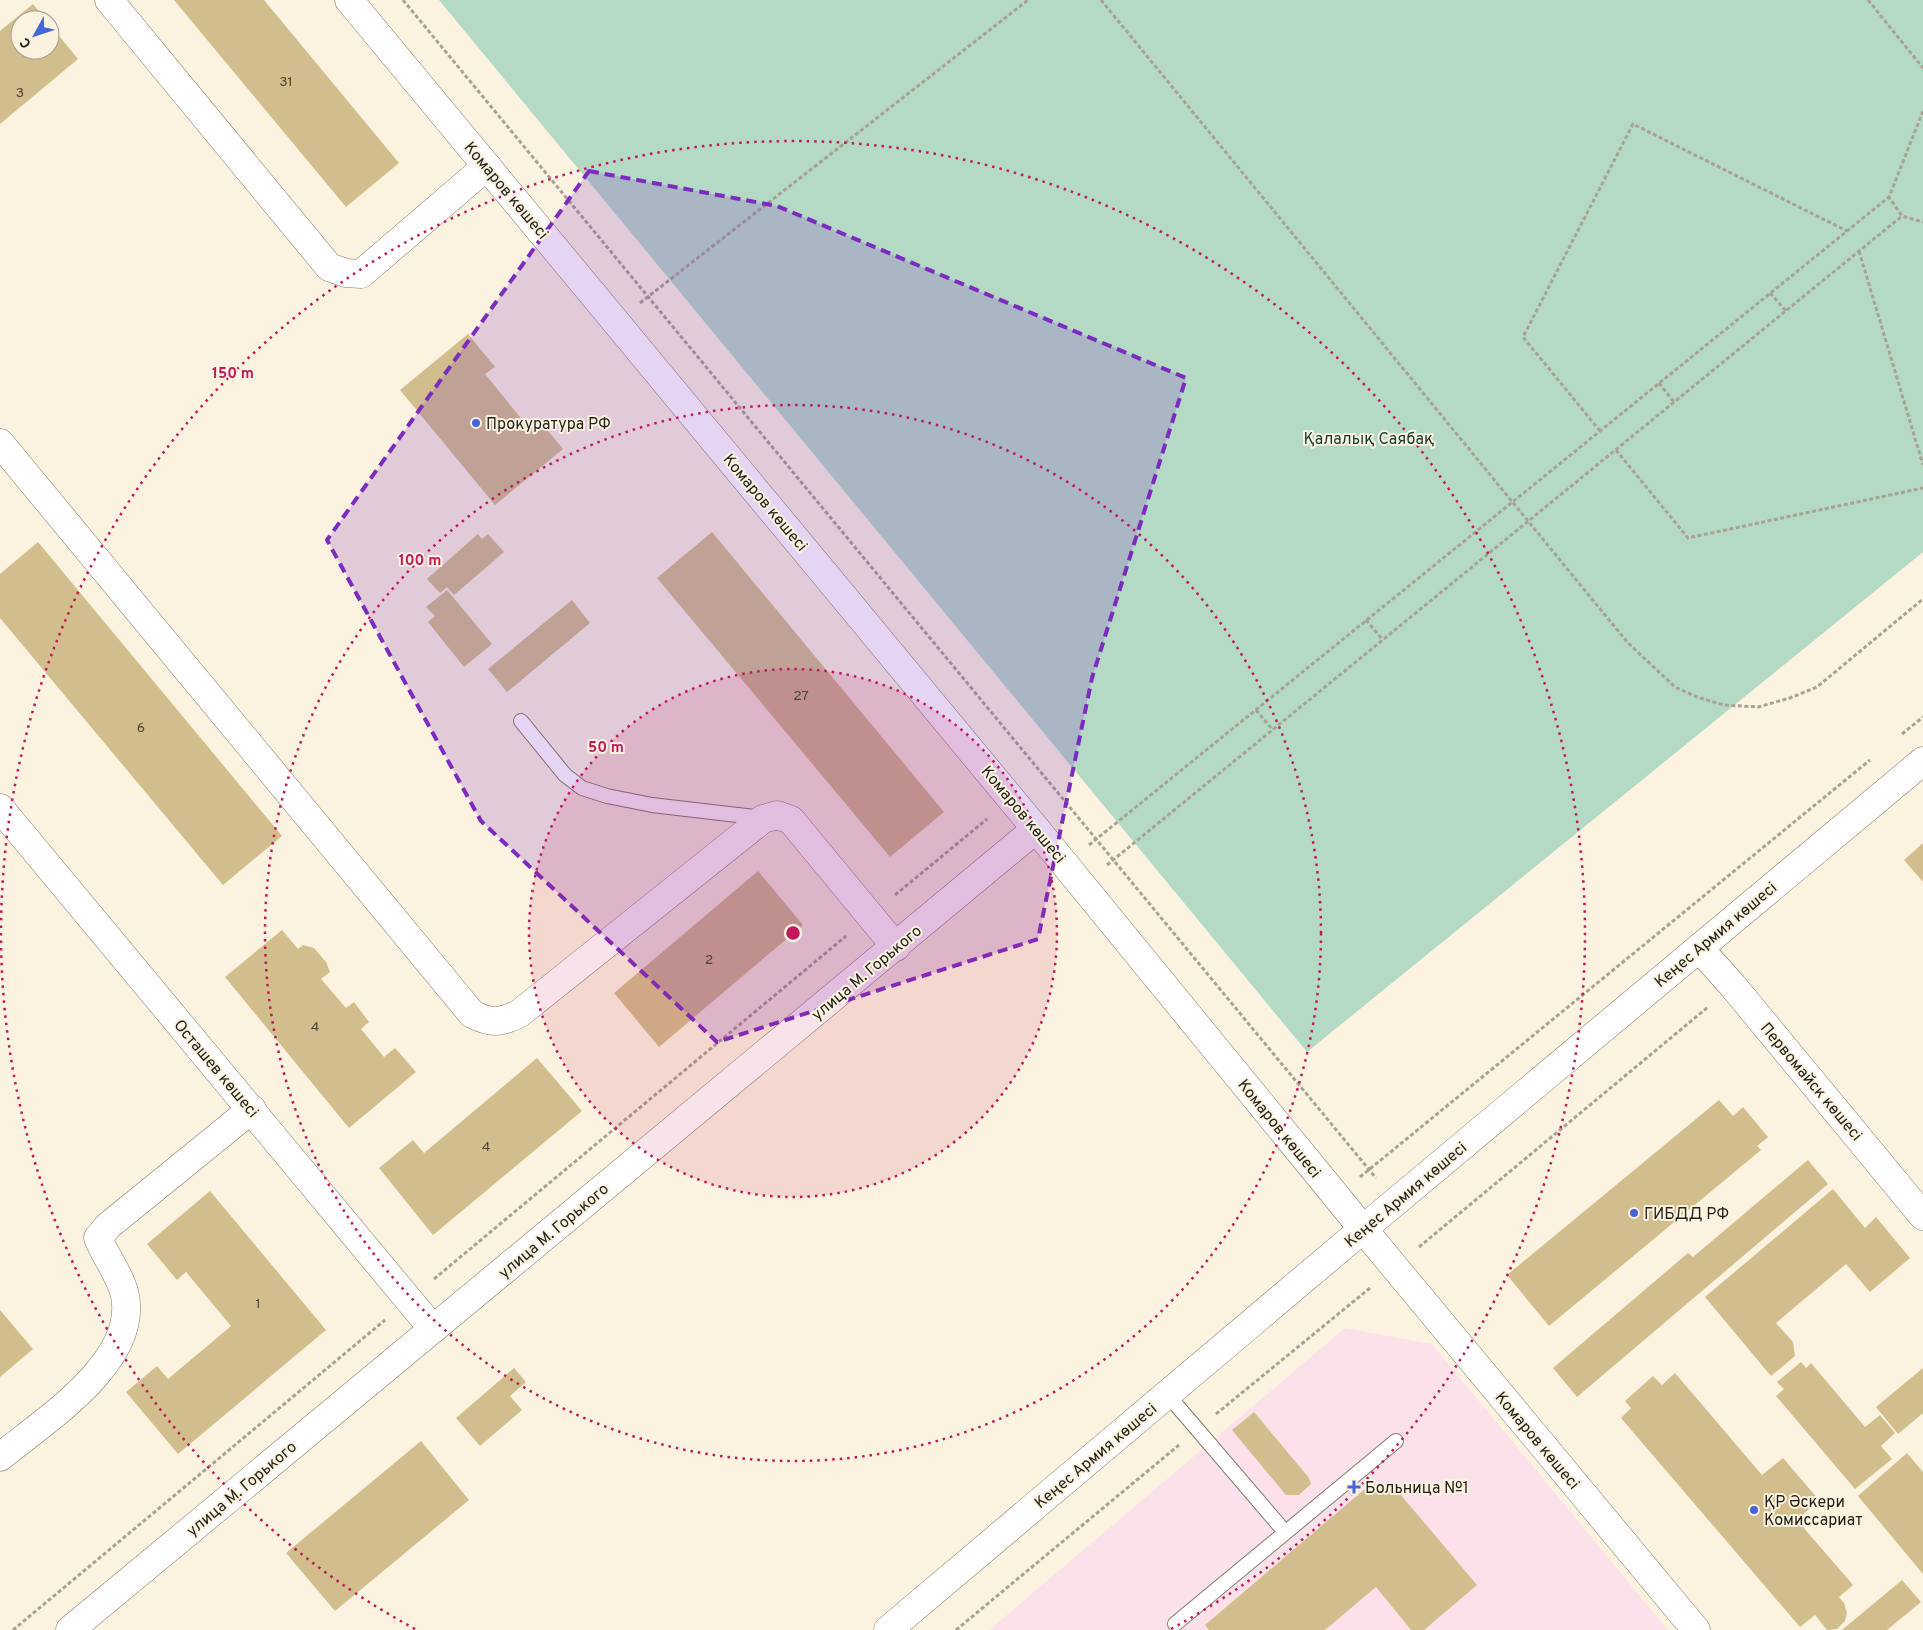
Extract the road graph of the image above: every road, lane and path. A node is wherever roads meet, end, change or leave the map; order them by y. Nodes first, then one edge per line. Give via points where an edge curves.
1 (109, 0) edge
2 (349, 0) edge
3 (403, 0) edge
4 (1028, 0) edge
5 (1101, 0) edge
6 (1868, 0) edge
7 (1923, 68) edge
8 (1923, 111) edge
9 (487, 166) junction
10 (1889, 197) junction
11 (1902, 216) junction
12 (1923, 222) edge
13 (1847, 230) junction
14 (1859, 251) junction
15 (1770, 293) junction
16 (648, 297) junction
17 (1786, 311) junction
18 (616, 322) junction
19 (1659, 383) junction
20 (1674, 402) junction
21 (1600, 431) junction
22 (0, 443) edge
23 (1616, 450) junction
24 (1923, 465) edge
25 (1923, 488) edge
26 (1513, 502) junction
27 (1528, 521) junction
28 (1923, 599) edge
29 (1366, 620) junction
30 (1383, 640) junction
31 (1256, 710) junction
32 (1923, 716) edge
33 (521, 721) dead end
34 (1272, 730) junction
35 (1900, 735) dead end
36 (1877, 754) dead end
37 (1923, 761) edge
38 (1011, 799) junction
39 (2, 816) edge
40 (764, 818) junction
41 (1036, 829) junction
42 (1096, 839) junction
43 (1114, 860) junction
44 (1065, 864) junction
45 (1082, 886) junction
46 (870, 916) junction
47 (896, 947) junction
48 (1698, 948) junction
49 (1733, 986) junction
50 (252, 1109) junction
51 (1370, 1170) junction
52 (1337, 1197) junction
53 (1396, 1202) junction
54 (1923, 1216) edge
55 (1363, 1229) junction
56 (1394, 1267) junction
57 (409, 1300) junction
58 (433, 1329) junction
59 (1167, 1394) junction
60 (1198, 1430) junction
61 (1396, 1440) dead end
62 (0, 1457) edge
63 (1285, 1532) junction
64 (1175, 1624) dead end
65 (13, 1630) edge
66 (70, 1630) edge
67 (888, 1630) edge
68 (956, 1630) edge
69 (1696, 1630) edge

1 - 9 street via 329,267 361,274
2 - 9 street, Комаров көшесі
3 - 16 path
4 - 16 path
5 - 26 path
6 - 7 path
8 - 10 path
9 - 18 street, Комаров көшесі
10 - 11 path
10 - 13 path
11 - 12 path
11 - 14 path
13 - 15 path
13 - 21 path via 1632,124 1523,337
14 - 17 path
14 - 24 path
15 - 17 path
15 - 19 path
16 - 18 path
16 - 42 path
17 - 20 path
18 - 38 street, Комаров көшесі
19 - 20 path
19 - 21 path
20 - 23 path
21 - 26 path
22 - 40 street via 472,1014 486,1021 505,1021 520,1013
23 - 25 path via 1688,538
23 - 27 path
26 - 27 path
26 - 29 path
27 - 28 path via 1648,664 1675,687 1724,705 1758,707 1816,687
27 - 30 path
29 - 30 path
29 - 31 path
30 - 34 path
31 - 34 path
31 - 42 path
32 - 35 path
33 - 40 lane via 565,775 582,788 652,805
34 - 43 path
36 - 51 path
37 - 48 street, Кеңес Армия көшесі
38 - 41 street, Комаров көшесі
38 - 46 path
39 - 50 street, Осташев көшесі
40 - 46 street via 777,815 791,820
41 - 44 street, Комаров көшесі
41 - 47 street, улица М. Горького
42 - 43 path
42 - 44 path
43 - 45 path
43 - 51 path
44 - 45 street, Комаров көшесі
45 - 52 street, Комаров көшесі
46 - 47 street
46 - 57 path
47 - 58 street, улица М. Горького
48 - 49 street, Первомайск көшесі
48 - 53 street, Кеңес Армия көшесі
49 - 54 street, Первомайск көшесі
49 - 56 path
50 - 57 street, Осташев көшесі
50 - 62 street via 108,1226 98,1238 126,1296 125,1329 113,1353 92,1381
51 - 52 path
51 - 53 path
52 - 55 street, Комаров көшесі
53 - 55 street, Кеңес Армия көшесі
55 - 56 street, Комаров көшесі
55 - 59 street, Кеңес Армия көшесі
56 - 60 path
56 - 69 street, Комаров көшесі
57 - 58 street, Осташев көшесі
57 - 65 path
58 - 66 street, улица М. Горького
59 - 60 lane
59 - 67 street, Кеңес Армия көшесі
60 - 63 lane
60 - 68 path
61 - 63 lane
63 - 64 lane

